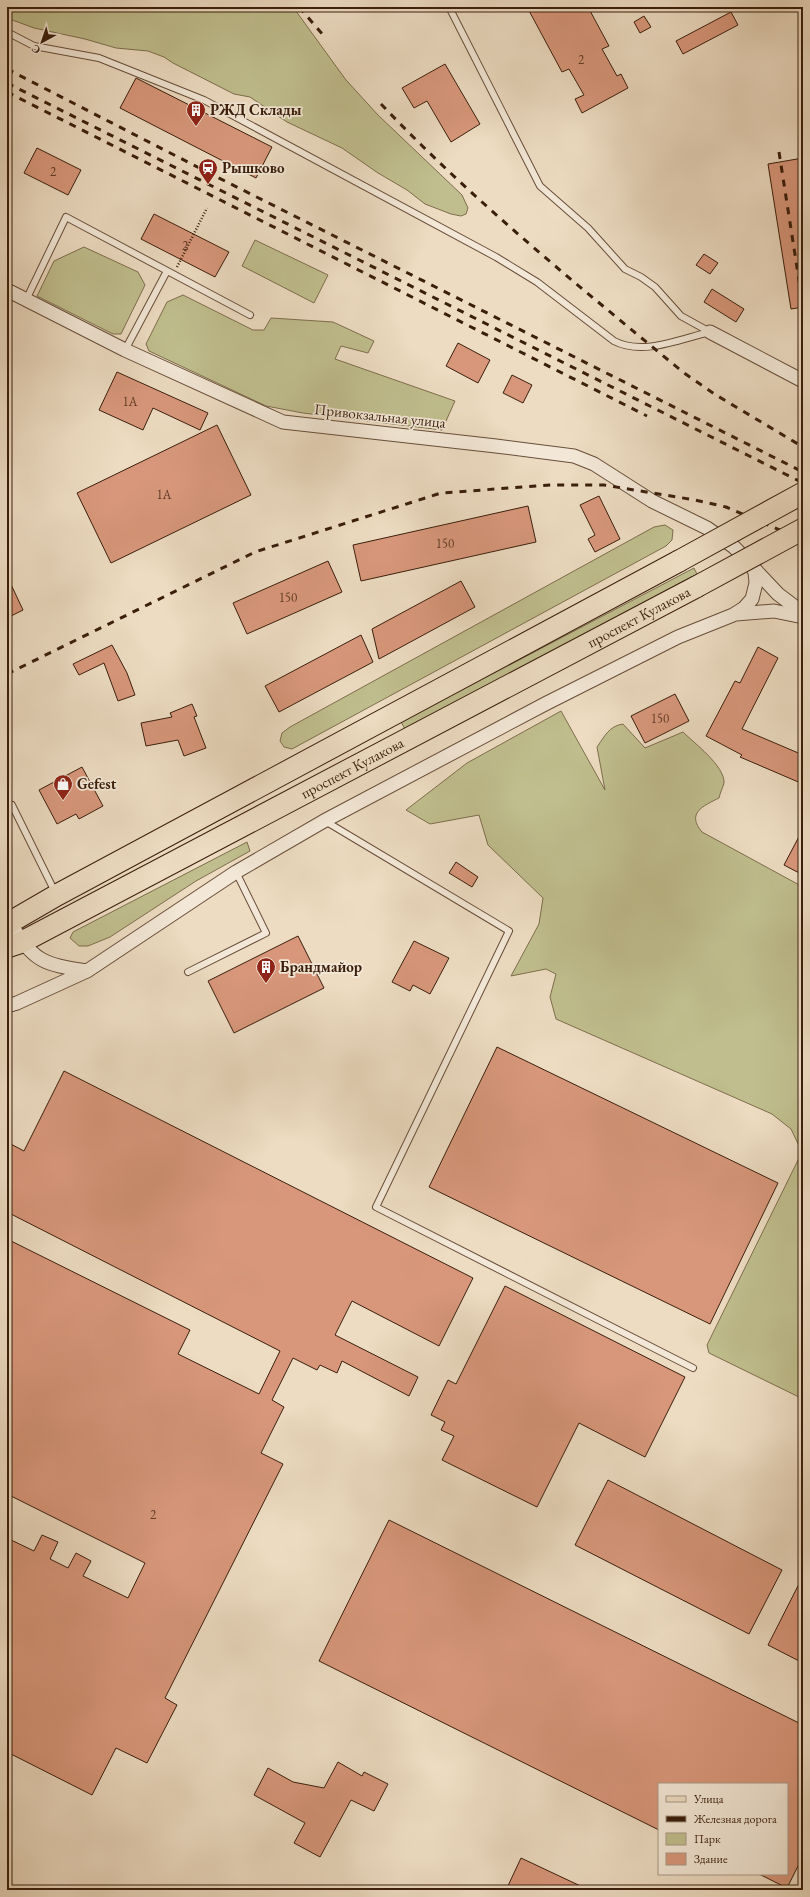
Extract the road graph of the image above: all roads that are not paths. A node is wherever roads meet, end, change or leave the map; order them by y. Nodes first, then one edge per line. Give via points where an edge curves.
1 (450, 7) edge
2 (7, 32) edge
3 (167, 271) junction
4 (7, 290) edge
5 (26, 300) junction
6 (250, 315) dead end
7 (710, 332) junction
8 (125, 350) junction
9 (803, 381) edge
10 (803, 493) edge
11 (803, 529) edge
12 (748, 560) junction
13 (803, 613) edge
14 (733, 614) junction
15 (803, 617) edge
16 (12, 805) dead end
17 (324, 820) junction
18 (236, 872) junction
19 (57, 895) junction
20 (8, 923) edge
21 (14, 944) edge
22 (87, 971) junction
23 (188, 972) dead end
24 (7, 1006) edge
25 (693, 1368) dead end

1 - 7 lane via 540,186 588,228 625,269 655,287 681,316
2 - 7 lane via 34,46 99,58 204,100 496,257 537,282 614,342 636,348
3 - 5 lane via 66,217
3 - 6 lane
3 - 8 lane
4 - 5 street, Привокзальная улица
5 - 8 street, Привокзальная улица
7 - 9 street
8 - 12 street, Привокзальная улица via 283,422 574,456 612,474 668,511 706,528
10 - 19 main road, проспект Кулакова, bridge
11 - 21 main road, проспект Кулакова, bridge
12 - 13 street via 778,594
12 - 14 street via 755,572 755,591 744,608
14 - 15 street via 774,611
14 - 17 street via 678,637
16 - 19 lane
17 - 18 street
17 - 25 lane via 509,932 376,1207
18 - 22 street
18 - 23 lane via 266,933
19 - 20 main road, проспект Кулакова
20 - 21 street
21 - 22 street via 44,961
22 - 24 street

